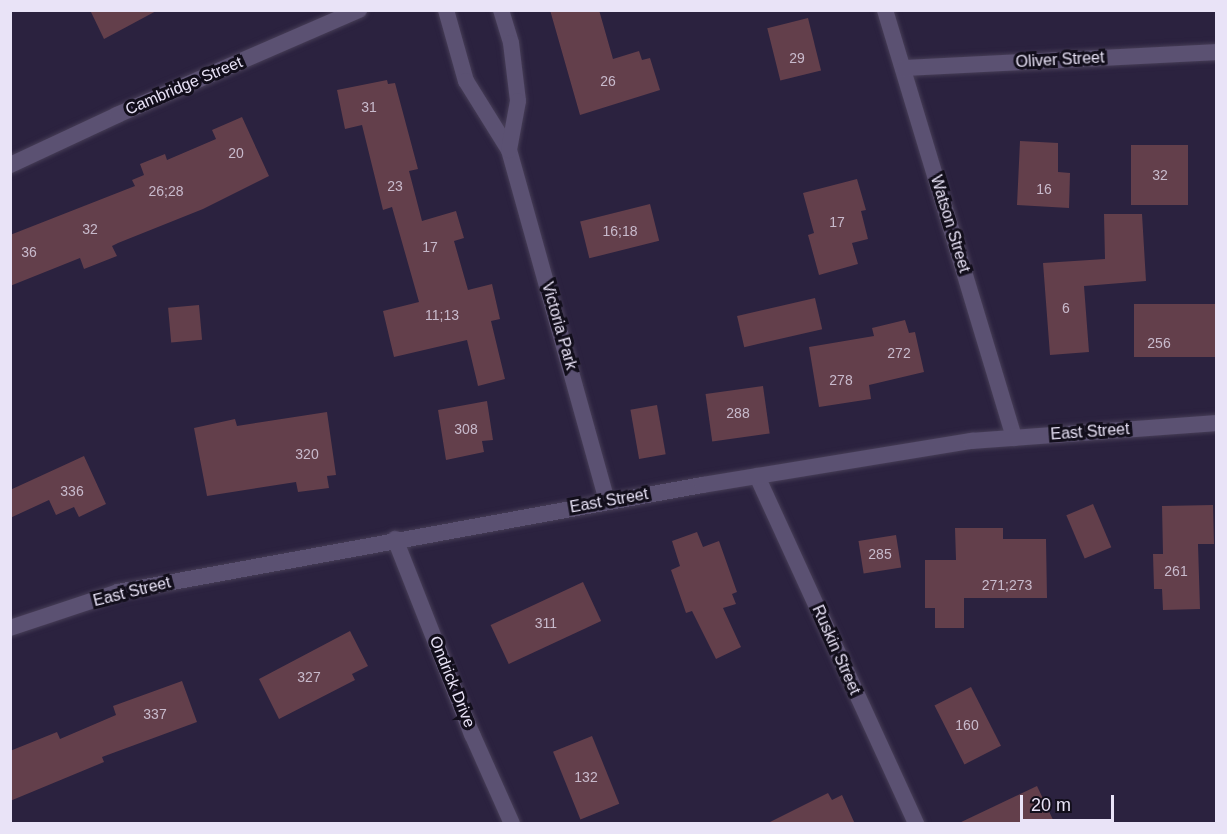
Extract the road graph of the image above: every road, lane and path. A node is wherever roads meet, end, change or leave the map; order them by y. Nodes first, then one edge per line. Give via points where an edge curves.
1 (359, 10) edge
2 (446, 10) edge
3 (501, 10) edge
4 (885, 10) edge
5 (1216, 52) edge
6 (903, 68) junction
7 (509, 150) junction
8 (10, 165) edge
9 (1216, 423) edge
10 (1014, 438) junction
11 (757, 476) junction
12 (607, 502) junction
13 (395, 539) junction
14 (10, 628) edge
15 (512, 824) edge
16 (916, 824) edge

1 - 8 street, Cambridge Street
2 - 7 street, Victoria Park via 466,81
3 - 7 street, Victoria Park via 511,43 518,101
4 - 6 street, Watson Street
5 - 6 street, Oliver Street
6 - 10 street, Watson Street
7 - 12 street, Victoria Park
9 - 10 street, East Street
10 - 11 street, East Street via 972,441
11 - 12 street, East Street
11 - 16 street, Ruskin Street
12 - 13 street, East Street
13 - 14 street, East Street via 118,592
13 - 15 street, Ondrick Drive

